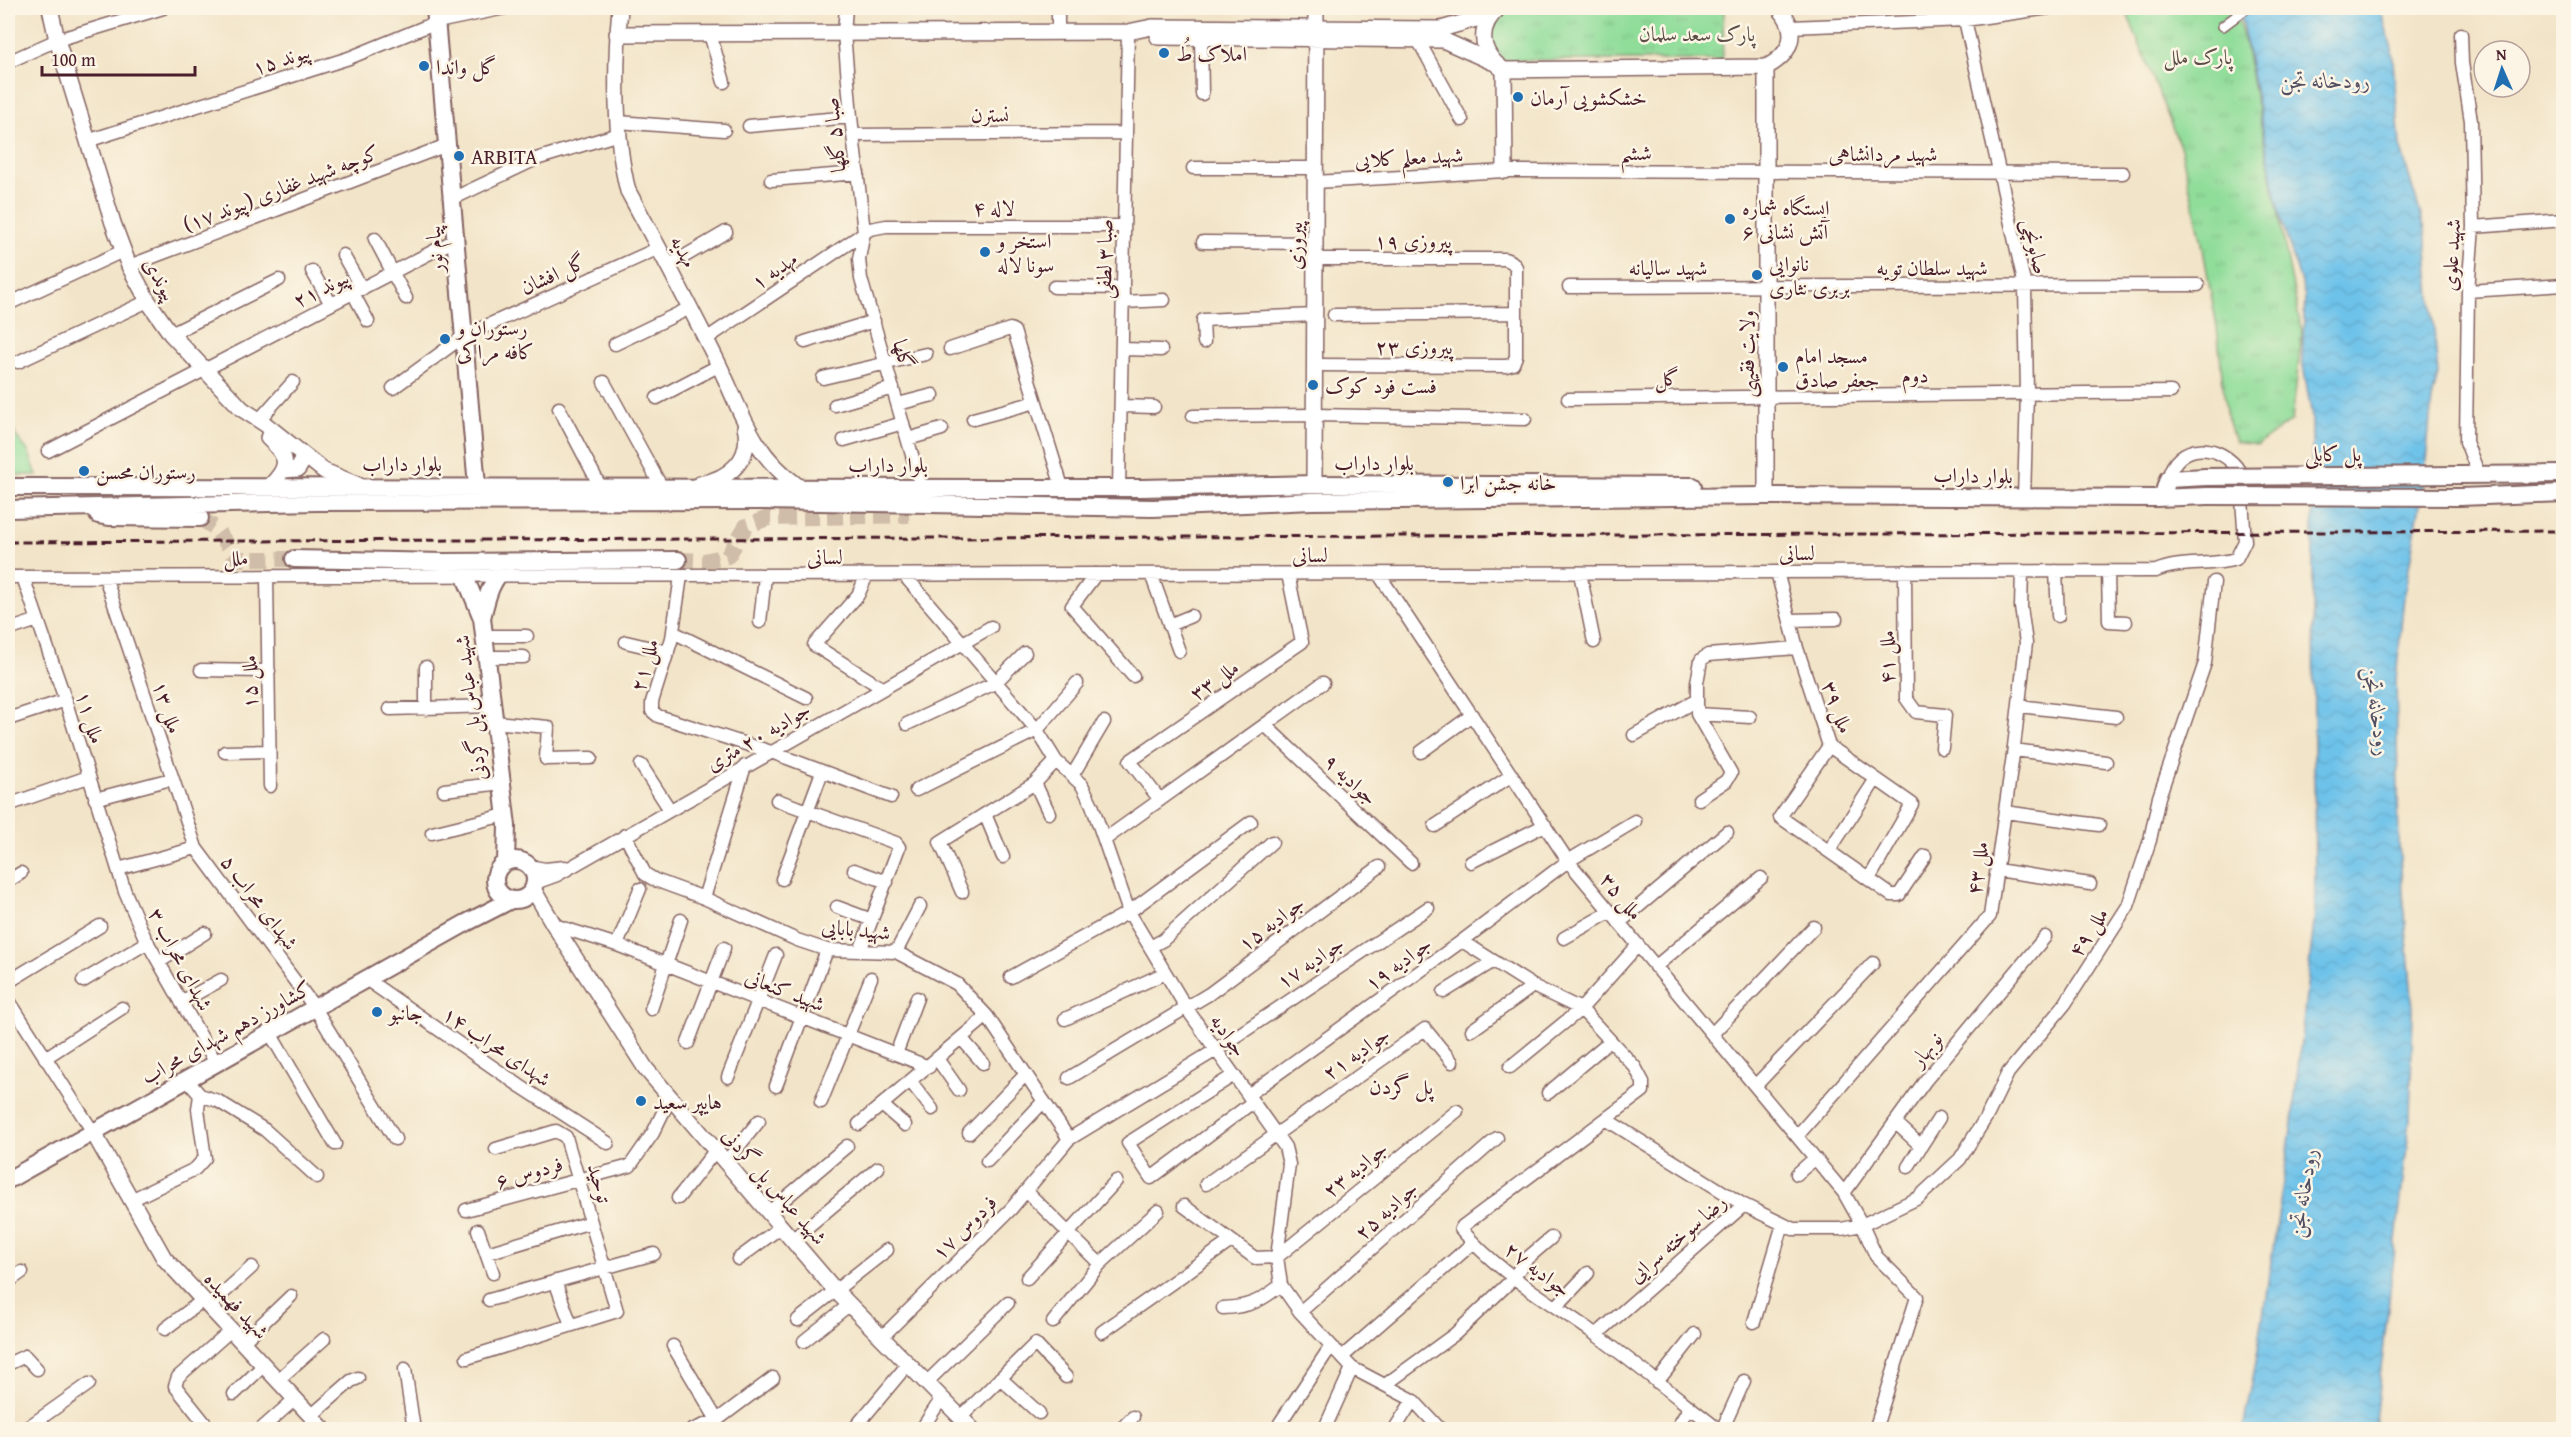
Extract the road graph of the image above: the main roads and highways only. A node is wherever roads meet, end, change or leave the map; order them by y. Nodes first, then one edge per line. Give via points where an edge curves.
1 (436, 15) edge
2 (2564, 474) edge
3 (477, 486) junction
4 (8, 487) edge
5 (1092, 488) junction
6 (1142, 488) junction
7 (2564, 493) edge
8 (1766, 496) junction
9 (2156, 498) junction
10 (1003, 505) junction
11 (65, 507) junction
12 (1091, 507) junction
13 (1143, 508) junction
14 (8, 509) edge
15 (909, 515) tunnel mouth
16 (200, 519) tunnel mouth
17 (294, 559) tunnel mouth
18 (444, 562) junction
19 (509, 562) junction
20 (680, 568) tunnel mouth
21 (482, 618) junction
22 (506, 820) junction
23 (506, 862) junction
24 (527, 865) junction
25 (496, 884) junction
26 (511, 900) junction
27 (466, 923) junction
28 (8, 1180) edge

1 - 3 main road, پیام نور
2 - 9 main road, پل کابلی, bridge via 2168,479 2163,495
3 - 4 main road, بلوار داراب
3 - 5 main road, بلوار داراب
5 - 6 main road, بلوار داراب
5 - 12 main road
6 - 8 main road, بلوار داراب via 1314,484 1747,486
6 - 13 main road
7 - 9 main road, پل کابلی, bridge
8 - 9 main road, بلوار داراب
8 - 13 main road, بلوار داراب via 1312,501
10 - 11 main road, بلوار داراب via 764,501
10 - 12 main road, بلوار داراب
10 - 15 main road
11 - 14 main road, بلوار داراب
11 - 16 main road via 109,517
12 - 13 main road, بلوار داراب
17 - 18 main road
18 - 19 main road
18 - 21 main road, شهید عباس پل گردنی via 465,577
19 - 20 main road
19 - 21 main road via 487,594
21 - 22 main road, شهید عباس پل گردنی
22 - 23 main road, شهید عباس پل گردنی
22 - 24 main road
23 - 24 main road
23 - 25 main road
24 - 26 main road via 533,871 534,886 524,898
25 - 26 main road via 498,891
25 - 27 main road
26 - 27 main road, کشاورز دهم شهدای محراب
27 - 28 main road, کشاورز دهم شهدای محراب

